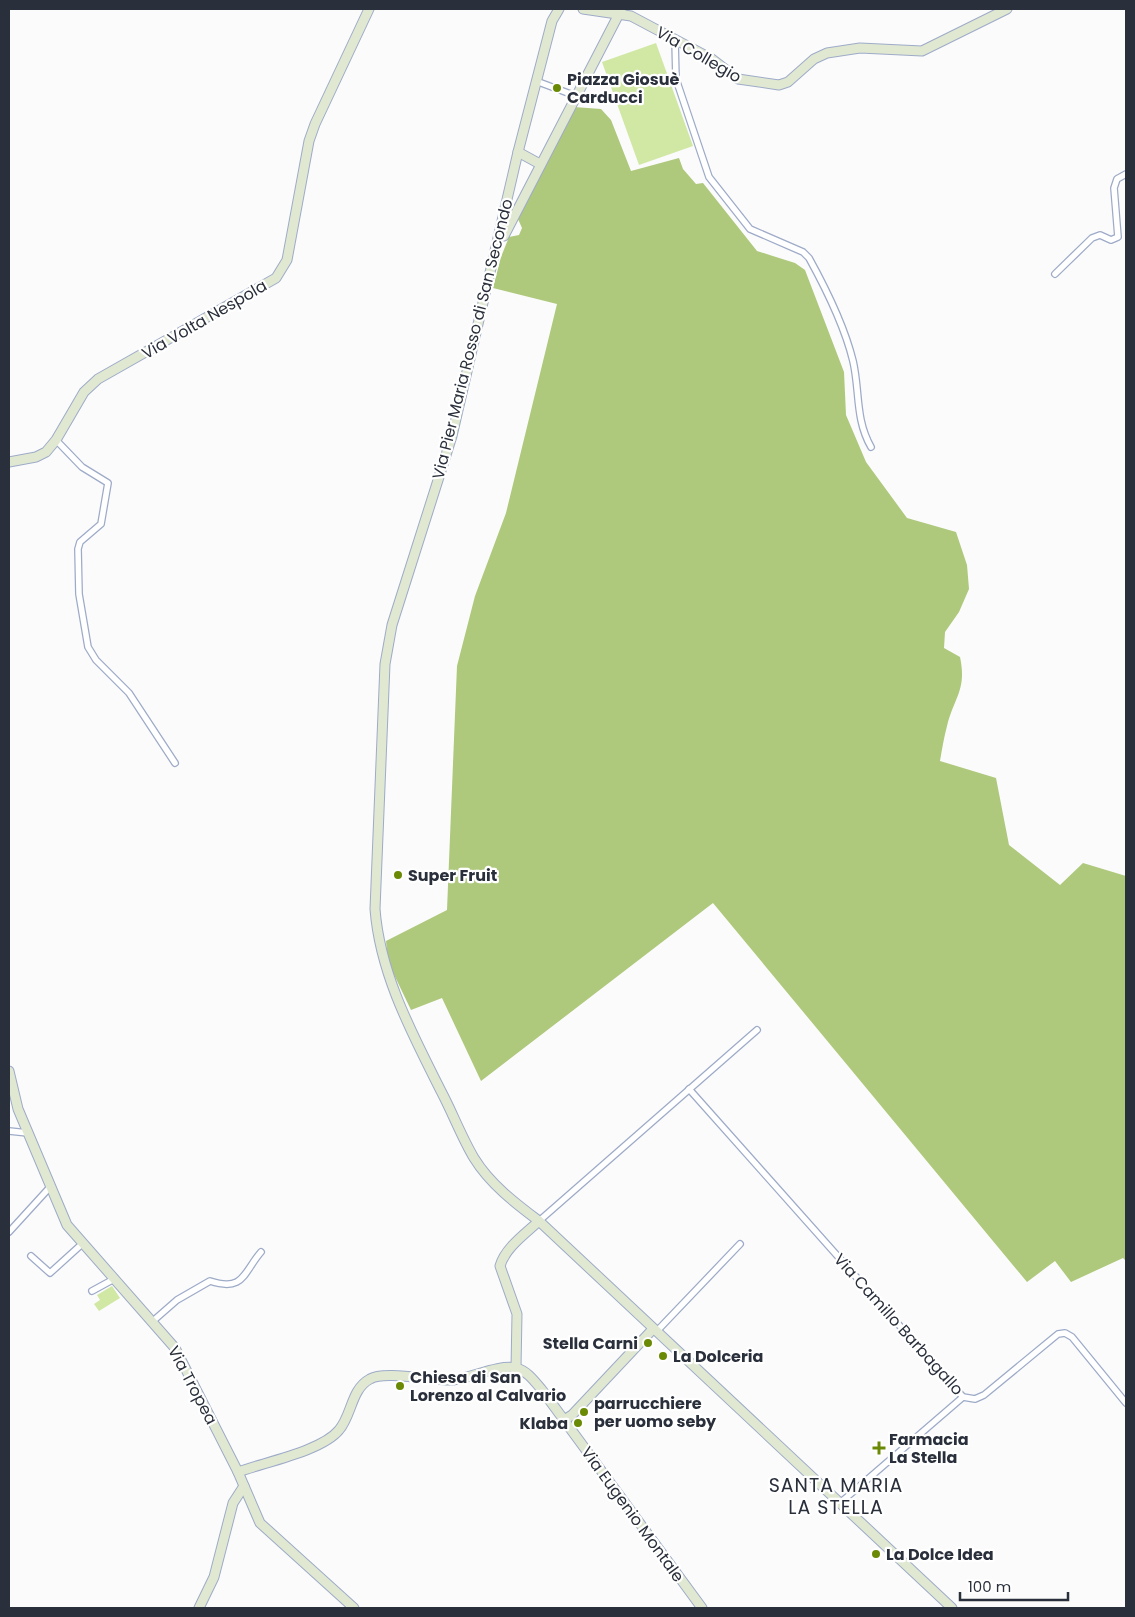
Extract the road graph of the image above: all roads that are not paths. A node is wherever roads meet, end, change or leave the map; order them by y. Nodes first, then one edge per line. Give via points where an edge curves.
1 (369, 9) edge
2 (559, 9) edge
3 (583, 9) edge
4 (1007, 9) edge
5 (621, 11) edge
6 (675, 40) junction
7 (536, 81) junction
8 (576, 96) junction
9 (518, 152) junction
10 (540, 164) junction
11 (1126, 174) edge
12 (490, 274) junction
13 (1055, 274) dead end
14 (56, 440) junction
15 (871, 447) dead end
16 (9, 462) edge
17 (175, 763) dead end
18 (756, 1030) dead end
19 (9, 1071) edge
20 (690, 1089) junction
21 (9, 1131) edge
22 (28, 1133) junction
23 (50, 1186) junction
24 (539, 1222) junction
25 (9, 1232) edge
26 (82, 1244) junction
27 (740, 1244) dead end
28 (262, 1252) dead end
29 (31, 1256) dead end
30 (114, 1279) junction
31 (92, 1291) dead end
32 (153, 1322) junction
33 (655, 1330) junction
34 (517, 1365) junction
35 (963, 1397) junction
36 (1126, 1402) edge
37 (564, 1420) junction
38 (238, 1472) junction
39 (244, 1486) junction
40 (840, 1503) junction
41 (199, 1608) edge
42 (354, 1608) edge
43 (702, 1608) edge
44 (952, 1608) edge

1 - 14 street, Via Volta Nespola via 309,141 283,270 265,286 98,379 84,392
2 - 7 street, Via Pier Maria Rosso di San Secondo via 552,21
3 - 5 street, Via Collegio
4 - 6 street, Via Collegio via 922,51 860,48 827,53 779,85 738,79 712,59
5 - 6 street, Via Collegio
5 - 8 street
6 - 15 street via 676,79 709,177 750,229 803,252 809,258 849,346 856,373 856,400 861,423
7 - 8 street
7 - 9 street, Via Pier Maria Rosso di San Secondo
8 - 10 street
9 - 10 street
9 - 12 street, Via Pier Maria Rosso di San Secondo
10 - 12 street via 507,227
11 - 13 street via 1117,179 1114,188 1118,237 1111,240 1100,235 1092,238
12 - 24 street, Via Pier Maria Rosso di San Secondo via 452,436 392,625 385,664 375,909 377,937 397,997 474,1158 502,1192
14 - 16 street, Via Volta Nespola via 46,452 36,457
14 - 17 street via 82,467 108,483 101,524 80,542 78,549 79,594 88,647 96,660 129,693
18 - 20 street
19 - 22 street, Via Tropea via 18,1109
20 - 24 street
20 - 35 street, Via Camillo Barbagallo
21 - 22 street
22 - 23 street, Via Tropea
23 - 25 street
23 - 26 street, Via Tropea via 67,1225
24 - 33 street, Via Pier Maria Rosso di San Secondo
24 - 34 street via 520,1238 500,1266 517,1314
26 - 29 street via 50,1273
26 - 30 street, Via Tropea
27 - 33 street
28 - 32 street via 243,1279 228,1285 210,1281 176,1300
30 - 31 street
30 - 32 street, Via Tropea
32 - 38 street, Via Tropea via 175,1348
33 - 37 street
33 - 40 street, Via Pier Maria Rosso di San Secondo
34 - 37 street, Via Eugenio Montale via 530,1370
34 - 38 street via 509,1362 453,1380 370,1378 360,1387 347,1419 333,1437
35 - 36 street, Via Camillo Barbagallo via 975,1399 984,1395 1058,1334 1064,1333 1072,1337
35 - 40 street
37 - 43 street, Via Eugenio Montale
38 - 39 street, Via Tropea
39 - 41 street via 233,1503 214,1577
39 - 42 street, Via Tropea via 254,1513 265,1529
40 - 44 street, Via Pier Maria Rosso di San Secondo

